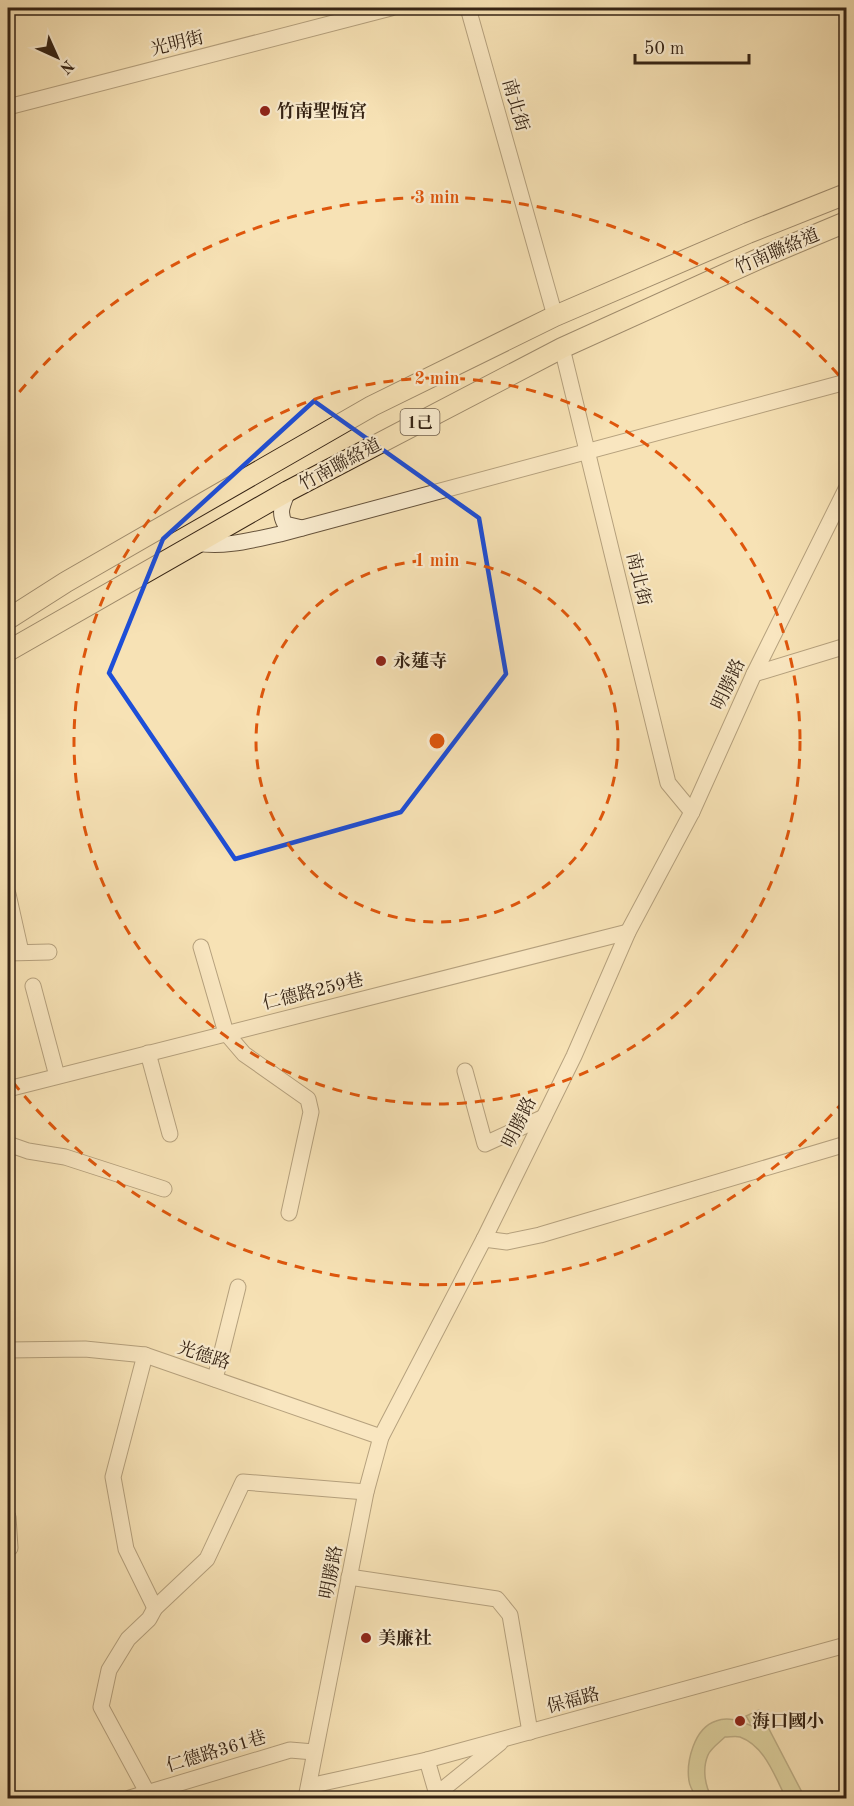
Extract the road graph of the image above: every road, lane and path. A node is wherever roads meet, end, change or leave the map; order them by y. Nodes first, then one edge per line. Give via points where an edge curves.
1 (391, 8) edge
2 (468, 8) edge
3 (8, 106) edge
4 (846, 194) edge
5 (846, 222) edge
6 (555, 316) junction
7 (562, 348) junction
8 (846, 382) edge
9 (589, 452) junction
10 (846, 489) edge
11 (288, 491) junction
12 (302, 528) junction
13 (196, 543) junction
14 (8, 620) edge
15 (846, 646) edge
16 (8, 651) edge
17 (754, 674) junction
18 (692, 812) junction
19 (8, 894) edge
20 (628, 932) junction
21 (201, 947) dead end
22 (14, 952) edge
23 (49, 952) dead end
24 (33, 986) dead end
25 (226, 1033) junction
26 (148, 1053) junction
27 (465, 1071) dead end
28 (57, 1076) junction
29 (8, 1089) edge
30 (544, 1117) junction
31 (170, 1134) dead end
32 (8, 1144) edge
33 (846, 1144) edge
34 (164, 1189) dead end
35 (289, 1213) dead end
36 (484, 1239) junction
37 (238, 1287) dead end
38 (8, 1350) edge
39 (145, 1355) junction
40 (215, 1379) junction
41 (381, 1437) junction
42 (366, 1492) junction
43 (8, 1517) edge
44 (10, 1548) dead end
45 (350, 1577) junction
46 (155, 1608) junction
47 (846, 1645) edge
48 (530, 1732) junction
49 (505, 1739) junction
50 (314, 1752) junction
51 (427, 1760) junction
52 (147, 1792) junction
53 (307, 1792) edge
54 (435, 1797) edge
55 (130, 1798) edge

1 - 3 street, 光明街
2 - 6 street, 南北街
4 - 6 main road, 竹南聯絡道 / 1己
5 - 7 main road, 竹南聯絡道 / 1己
6 - 14 main road, 竹南聯絡道 / 1己 via 372,406 66,582
7 - 9 street, 南北街
7 - 11 main road, 竹南聯絡道 / 1己
8 - 9 street
9 - 12 street
9 - 18 street, 南北街 via 668,783
10 - 17 street, 明勝路
11 - 12 street via 281,517 285,524
11 - 13 main road, 竹南聯絡道 / 1己
12 - 13 street via 238,543
13 - 16 main road, 竹南聯絡道 / 1己
15 - 17 street
17 - 18 street, 明勝路
18 - 20 street, 明勝路
19 - 22 street
20 - 25 street, 仁德路259巷
20 - 30 street, 明勝路
21 - 25 street
22 - 23 street
24 - 28 street
25 - 26 street, 仁德路259巷
25 - 35 street via 244,1054 308,1098 311,1112
26 - 28 street, 仁德路259巷
26 - 31 street
27 - 30 street via 485,1144
28 - 29 street, 仁德路259巷
30 - 36 street, 明勝路
32 - 34 street via 65,1157
33 - 36 street via 540,1235 507,1242
36 - 41 street, 明勝路
37 - 40 street
38 - 39 street, 光德路 via 85,1349
39 - 40 street, 光德路
39 - 46 street via 113,1477 126,1549
40 - 41 street, 光德路
41 - 42 street, 明勝路
42 - 45 street, 明勝路
42 - 46 street via 243,1482 207,1559
43 - 44 street
45 - 48 street via 497,1599 510,1615
45 - 50 street, 明勝路
46 - 52 street via 128,1639 109,1670 101,1707
47 - 48 street, 保福路
48 - 49 street, 保福路
49 - 51 street, 保福路
49 - 54 street
50 - 52 street, 仁德路361巷 via 290,1750
50 - 53 street, 明勝路
51 - 53 street, 保福路
51 - 54 street
52 - 55 street, 仁德路361巷

